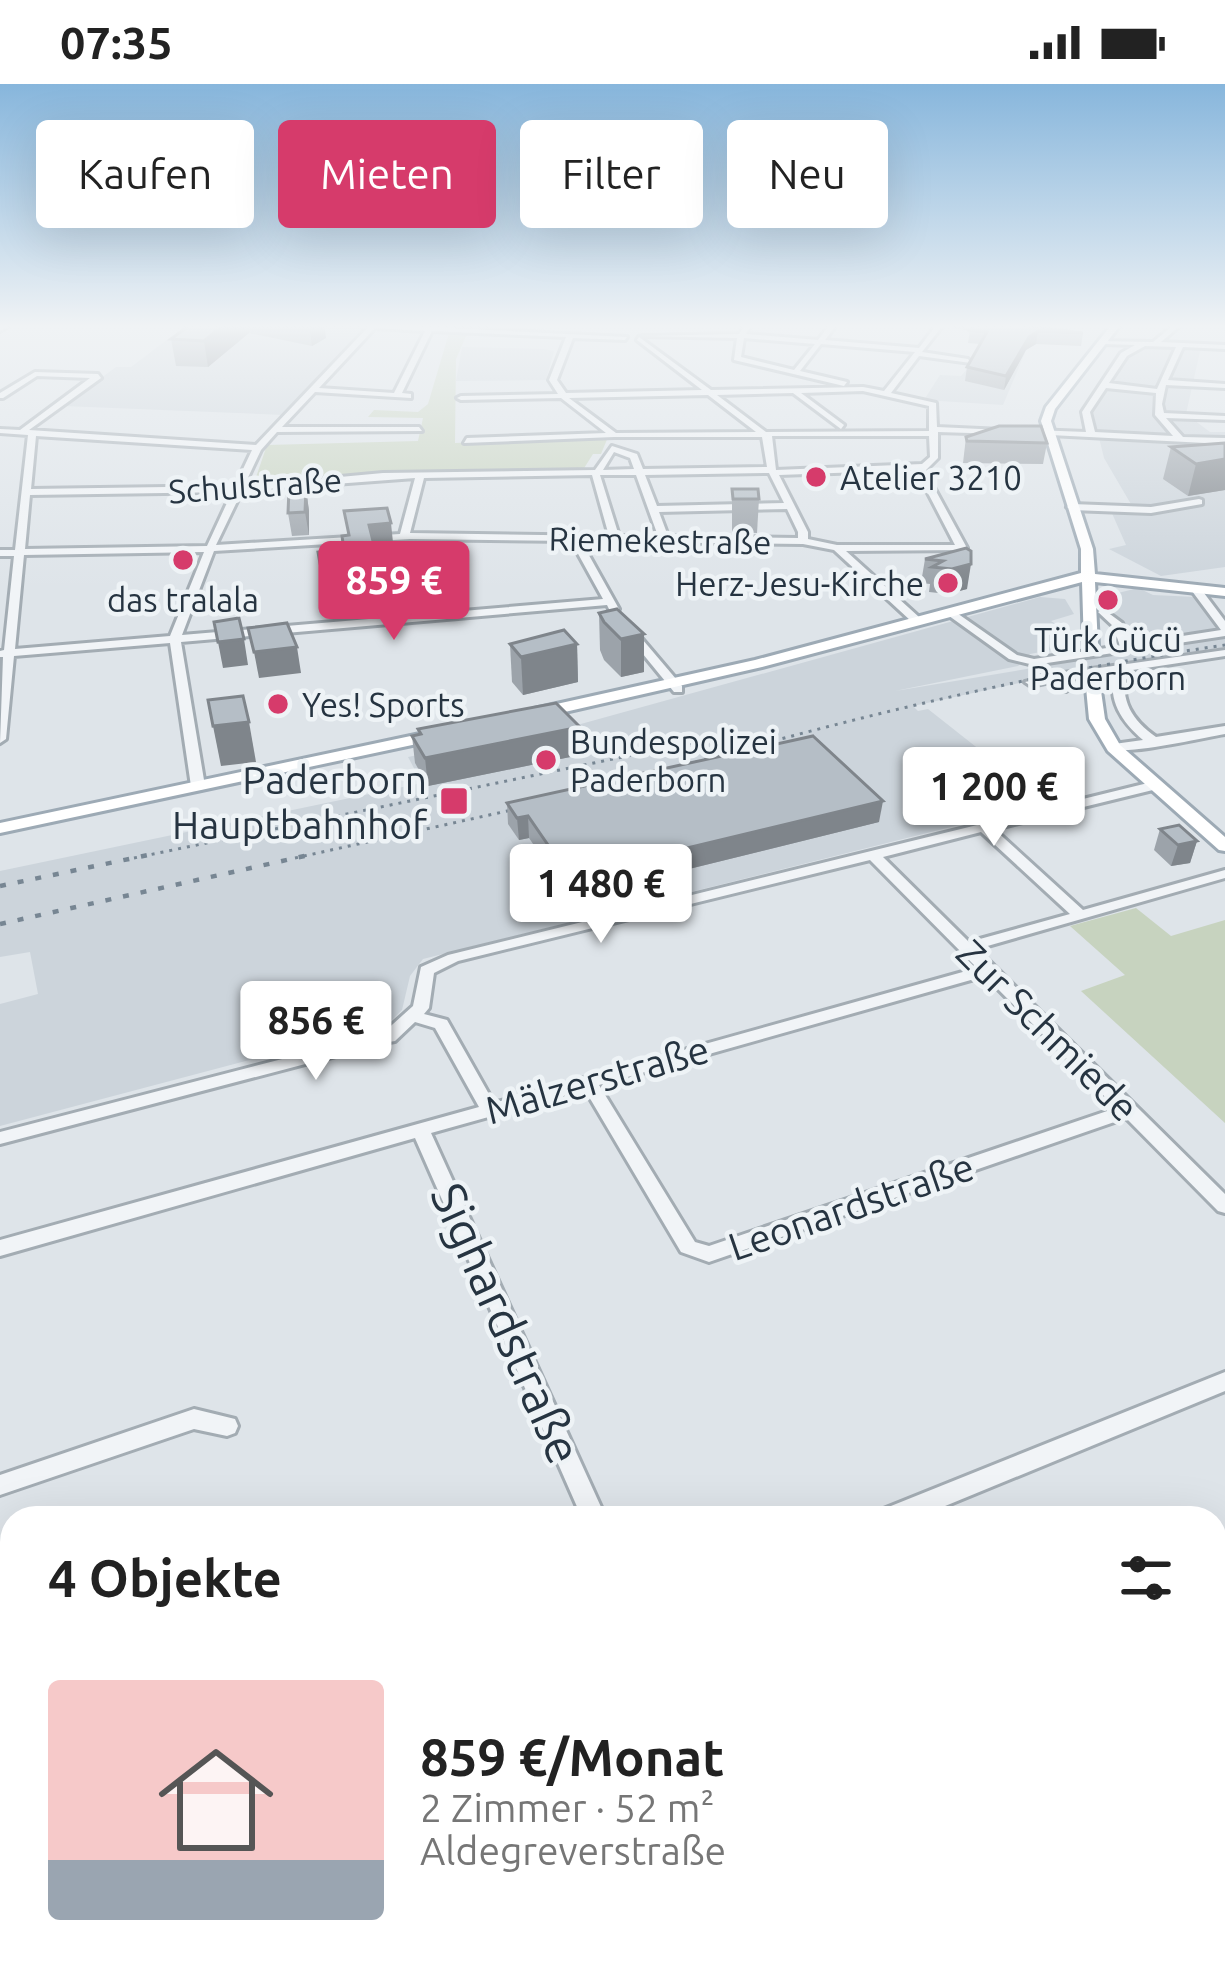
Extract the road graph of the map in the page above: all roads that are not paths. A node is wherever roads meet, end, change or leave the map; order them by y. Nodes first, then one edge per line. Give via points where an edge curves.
1 (52, 412) edge
2 (290, 412) edge
3 (584, 412) edge
4 (734, 412) edge
5 (822, 412) edge
6 (936, 412) edge
7 (1050, 412) edge
8 (1086, 412) edge
9 (1160, 412) edge
10 (1160, 416) junction
11 (1225, 418) edge
12 (842, 427) dead end
13 (419, 429) dead end
14 (274, 430) junction
15 (0, 431) edge
16 (936, 431) junction
17 (27, 432) junction
18 (1010, 432) edge
19 (1025, 432) edge
20 (1048, 433) junction
21 (1091, 434) junction
22 (614, 435) junction
23 (768, 437) junction
24 (1181, 439) junction
25 (467, 441) dead end
26 (1225, 441) edge
27 (257, 448) junction
28 (915, 463) junction
29 (772, 471) junction
30 (596, 475) junction
31 (644, 475) junction
32 (420, 476) junction
33 (236, 489) junction
34 (27, 493) junction
35 (1196, 499) dead end
36 (789, 506) junction
37 (1072, 507) junction
38 (656, 509) junction
39 (404, 536) junction
40 (574, 538) junction
41 (615, 539) junction
42 (664, 540) junction
43 (803, 541) junction
44 (838, 548) junction
45 (208, 549) junction
46 (0, 553) edge
47 (22, 553) junction
48 (1088, 576) junction
49 (1033, 590) junction
50 (1197, 591) junction
51 (1225, 592) edge
52 (609, 602) junction
53 (1087, 603) junction
54 (1103, 612) dead end
55 (950, 613) junction
56 (918, 619) junction
57 (1225, 631) edge
58 (175, 638) junction
59 (1126, 646) junction
60 (1091, 647) dead end
61 (1225, 653) edge
62 (6, 654) edge
63 (1120, 667) junction
64 (1092, 677) dead end
65 (1031, 682) dead end
66 (675, 686) junction
67 (522, 720) edge
68 (1225, 730) edge
69 (455, 735) edge
70 (0, 739) edge
71 (1155, 742) junction
72 (1114, 748) junction
73 (1156, 785) junction
74 (198, 787) junction
75 (982, 826) junction
76 (0, 828) edge
77 (1217, 830) edge
78 (1225, 846) edge
79 (871, 854) junction
80 (1225, 874) edge
81 (1081, 915) junction
82 (965, 948) junction
83 (988, 970) junction
84 (416, 1017) junction
85 (588, 1082) junction
86 (489, 1109) junction
87 (1129, 1110) junction
88 (420, 1128) junction
89 (0, 1138) edge
90 (1225, 1206) edge
91 (0, 1248) edge
92 (1225, 1381) edge
93 (227, 1426) dead end
94 (0, 1485) edge
95 (589, 1506) edge
96 (918, 1506) edge

1 - 17 street
2 - 14 street
3 - 22 street
4 - 23 street
5 - 12 street
6 - 16 street
7 - 20 main road
8 - 21 street
9 - 10 street
10 - 11 street
10 - 24 street
13 - 14 street
14 - 27 street
15 - 17 street
16 - 18 street
16 - 23 street
16 - 28 street via 934,458
17 - 27 street
17 - 34 street
19 - 20 street
20 - 21 street
20 - 37 main road
21 - 24 street
22 - 23 street
22 - 25 street
23 - 29 street
24 - 26 street
27 - 33 street
28 - 29 street, Schulstraße
28 - 44 street, Riemekestraße via 960,550
29 - 31 street, Schulstraße
29 - 36 street
30 - 31 street, Schulstraße
30 - 31 street via 612,449 634,456
30 - 32 street, Schulstraße
30 - 41 street
31 - 38 street
32 - 33 street, Schulstraße
32 - 39 street
33 - 34 street, Schulstraße
33 - 45 street
34 - 47 street
35 - 37 street via 1151,510
36 - 38 street
36 - 43 street
37 - 48 main road
38 - 42 street
39 - 40 street, Riemekestraße
39 - 45 street, Riemekestraße
40 - 41 street, Riemekestraße
40 - 52 street
41 - 42 street, Riemekestraße
42 - 43 street, Riemekestraße
43 - 44 street, Riemekestraße
44 - 56 street
45 - 47 street, Riemekestraße
45 - 58 street
46 - 47 street, Riemekestraße
47 - 62 street
48 - 49 main road
48 - 50 main road
48 - 53 main road
48 - 56 main road via 1044,578
49 - 53 main road
49 - 55 main road
50 - 51 main road
50 - 57 street
52 - 58 street
52 - 66 street
53 - 60 main road
54 - 59 street
55 - 56 main road
55 - 59 street via 1013,657 1034,662
56 - 66 main road
57 - 59 street
58 - 62 street
58 - 74 street
61 - 63 street
62 - 70 street
63 - 65 street
63 - 71 street via 1115,684 1126,722
64 - 72 main road via 1097,719
66 - 67 main road
68 - 71 street
69 - 74 main road
71 - 72 street
72 - 73 main road
73 - 75 street
73 - 77 main road
74 - 76 main road
75 - 79 street
75 - 81 street
77 - 78 main road
79 - 82 street, Zur Schmiede
79 - 84 street via 435,964
80 - 81 street
81 - 82 street
82 - 83 street, Zur Schmiede
83 - 85 street, Mälzerstraße
83 - 87 street, Zur Schmiede
84 - 86 street via 441,1024
84 - 89 street via 388,1037
85 - 86 street, Mälzerstraße
85 - 87 street, Leonardstraße via 696,1254
86 - 88 street, Mälzerstraße
87 - 90 street, Zur Schmiede
88 - 91 street, Mälzerstraße
88 - 95 street, Sighardstraße
92 - 96 street
93 - 94 street via 194,1419

